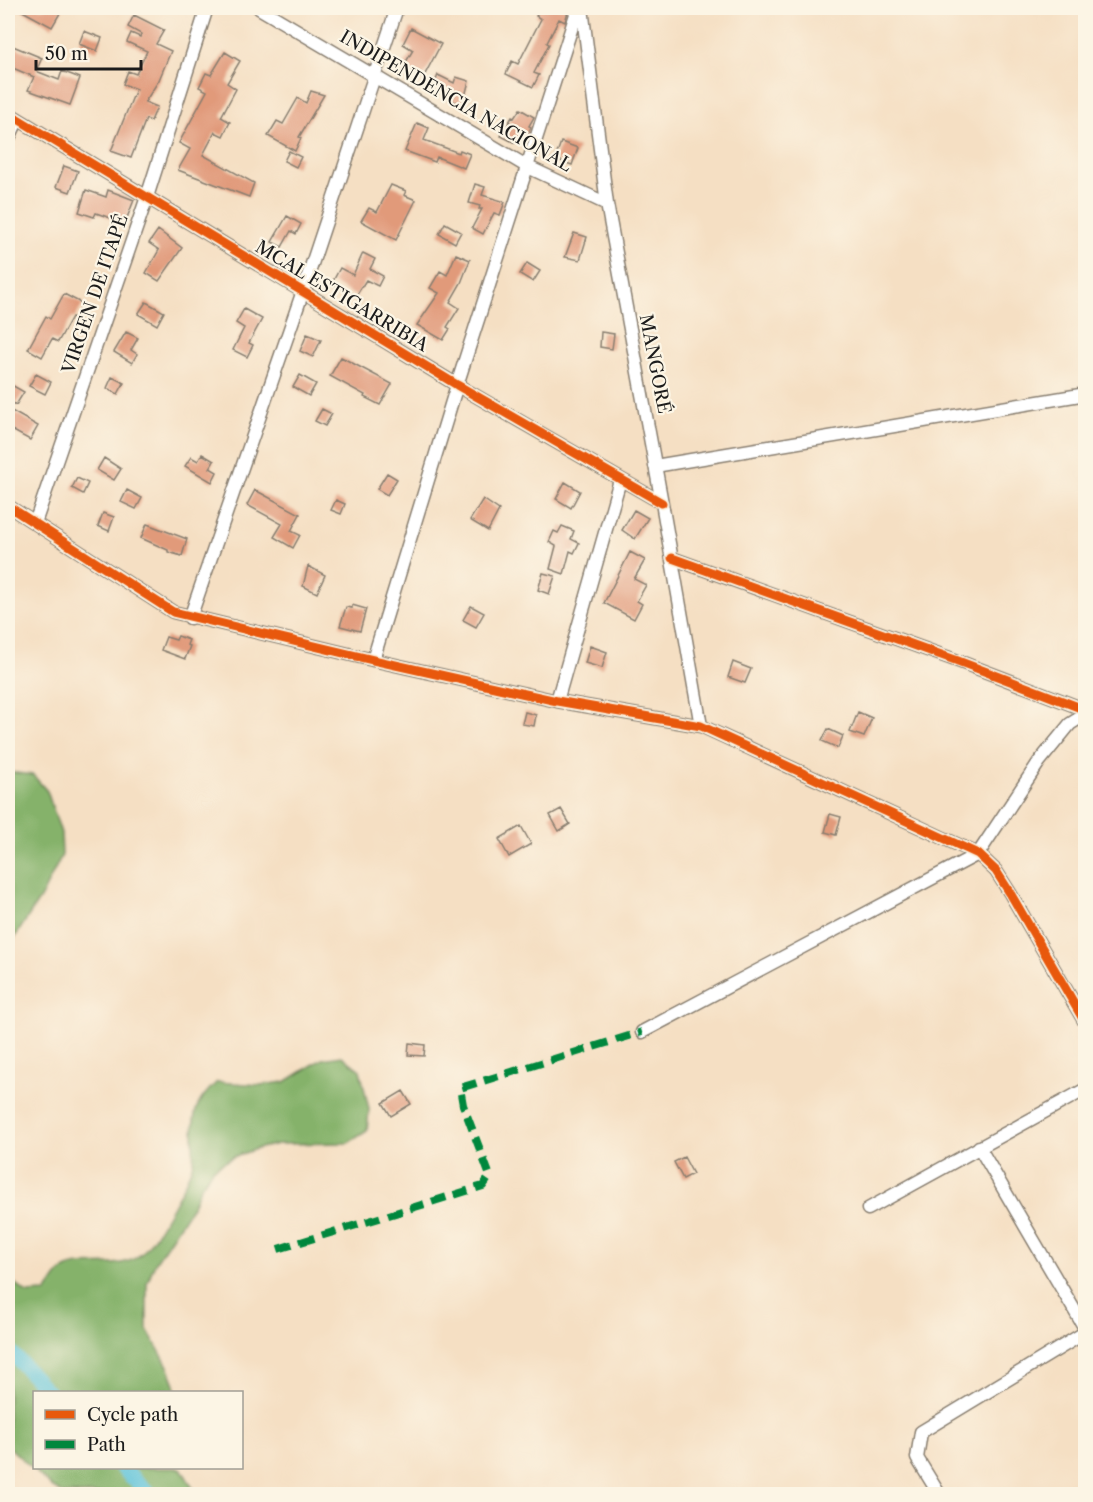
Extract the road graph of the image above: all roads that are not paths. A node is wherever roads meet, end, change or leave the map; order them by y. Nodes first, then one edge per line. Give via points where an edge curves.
1 (207, 8) edge
2 (259, 8) edge
3 (397, 8) edge
4 (580, 8) edge
5 (376, 76) junction
6 (13, 116) edge
7 (8, 140) edge
8 (528, 167) junction
9 (147, 197) junction
10 (607, 204) junction
11 (303, 291) junction
12 (458, 385) junction
13 (1086, 394) edge
14 (655, 466) junction
15 (620, 480) junction
16 (662, 503) junction
17 (8, 506) edge
18 (35, 523) junction
19 (672, 558) junction
20 (190, 618) junction
21 (372, 660) junction
22 (557, 701) junction
23 (1086, 712) edge
24 (701, 726) junction
25 (978, 854) junction
26 (1086, 1024) edge
27 (642, 1032) dead end
28 (1086, 1089) edge
29 (979, 1148) junction
30 (868, 1209) dead end
31 (1086, 1331) edge
32 (939, 1494) edge

1 - 9 street, VIRGEN DE ITAPÉ
2 - 5 street, INDIPENDENCIA NACIONAL
3 - 5 street
4 - 8 street
4 - 10 street, MANGORÉ
5 - 8 street, INDIPENDENCIA NACIONAL
5 - 11 street
6 - 7 street
6 - 9 street, MCAL ESTIGARRIBIA
8 - 10 street, INDIPENDENCIA NACIONAL
8 - 12 street
9 - 11 street, MCAL ESTIGARRIBIA
9 - 18 street, VIRGEN DE ITAPÉ
10 - 14 street, MANGORÉ
11 - 12 street, MCAL ESTIGARRIBIA
11 - 20 street
12 - 15 street, MCAL ESTIGARRIBIA
12 - 21 street
13 - 14 street
14 - 16 street, MANGORÉ
15 - 16 street, MCAL ESTIGARRIBIA
15 - 22 street
16 - 19 street, MANGORÉ
17 - 18 street
18 - 20 street via 173,612
19 - 23 street via 958,661
19 - 24 street, MANGORÉ
20 - 21 street
21 - 22 street
22 - 24 street
23 - 25 street via 1070,724 1039,762
24 - 25 street
25 - 26 street via 1010,892
25 - 27 street
28 - 29 street
29 - 30 street
29 - 31 street
31 - 32 street via 921,1432 917,1458

